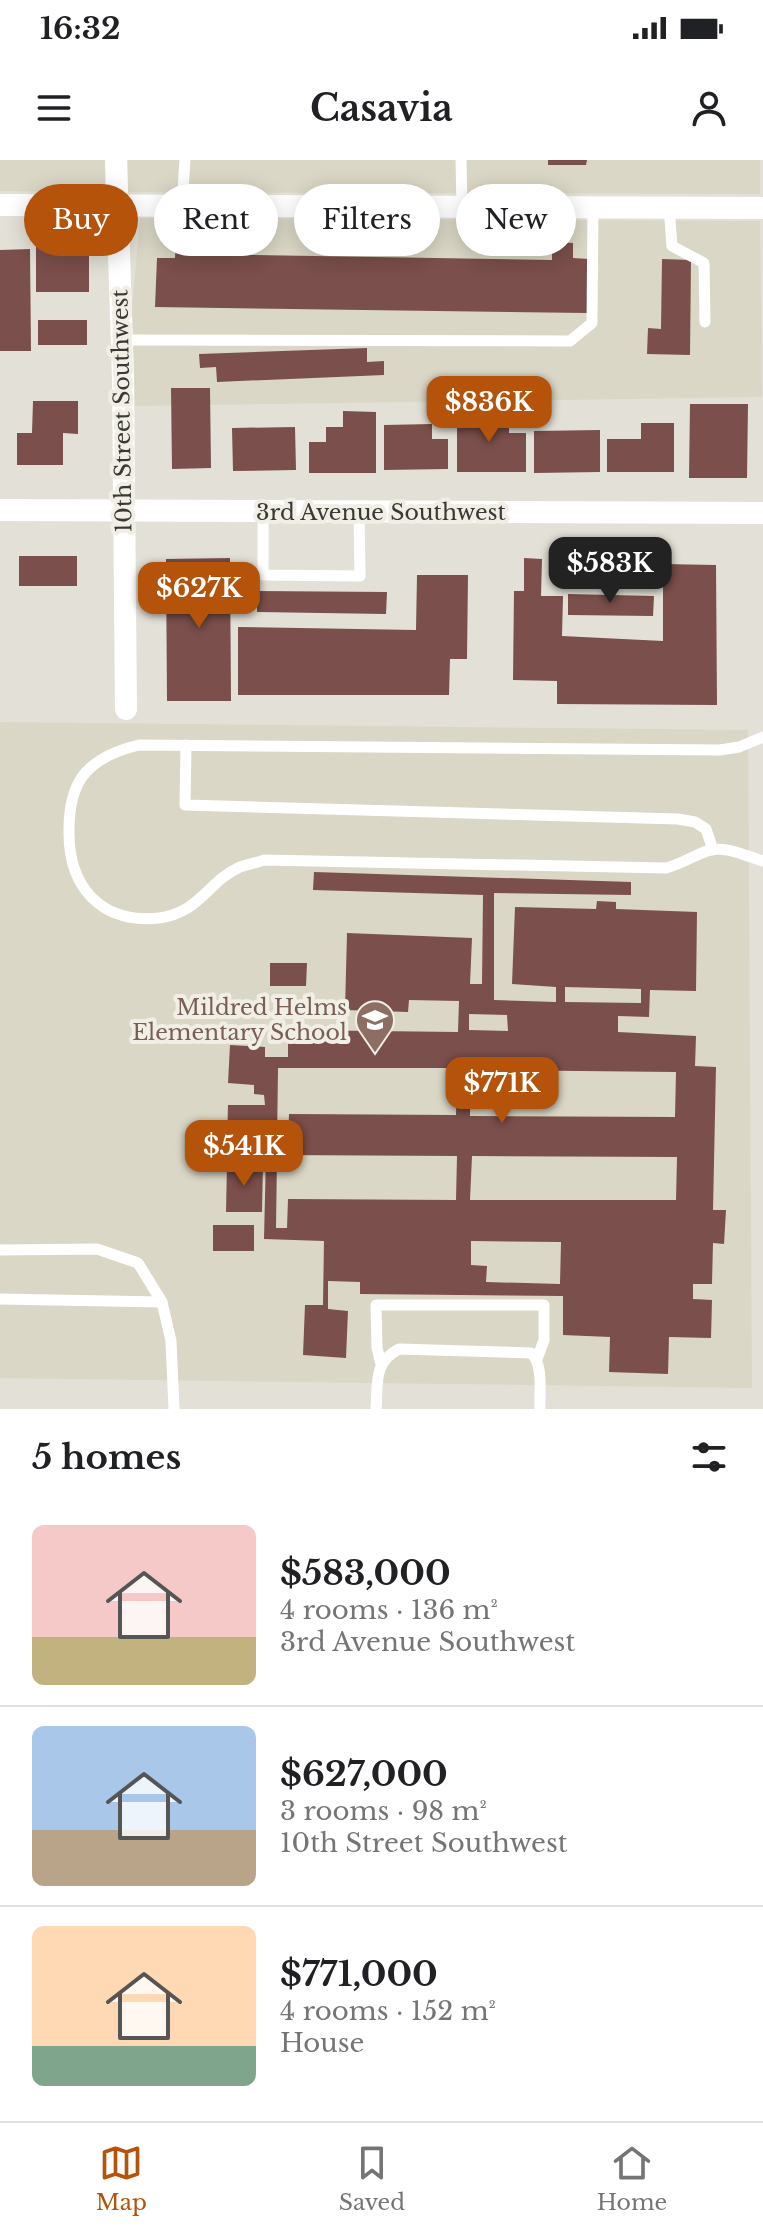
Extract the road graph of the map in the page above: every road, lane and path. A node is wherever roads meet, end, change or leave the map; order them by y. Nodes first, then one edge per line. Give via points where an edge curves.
1 (116, 160) edge
2 (185, 160) edge
3 (461, 160) edge
4 (117, 184) edge
5 (183, 184) edge
6 (462, 184) edge
7 (0, 205) edge
8 (24, 205) edge
9 (278, 206) edge
10 (456, 207) edge
11 (576, 207) edge
12 (593, 207) junction
13 (669, 207) junction
14 (763, 208) edge
15 (119, 256) edge
16 (705, 322) dead end
17 (121, 340) junction
18 (0, 510) edge
19 (124, 511) junction
20 (263, 512) junction
21 (359, 512) junction
22 (763, 513) edge
23 (126, 709) dead end
24 (763, 737) edge
25 (186, 745) junction
26 (713, 850) junction
27 (763, 861) edge
28 (0, 1250) edge
29 (0, 1299) edge
30 (162, 1302) junction
31 (537, 1359) junction
32 (381, 1364) junction
33 (174, 1409) edge
34 (376, 1409) edge
35 (540, 1409) edge

1 - 4 street, 10th Street Southwest
2 - 5 lane
3 - 6 lane
7 - 8 street
9 - 10 street
11 - 12 street
12 - 13 street
12 - 17 lane via 592,323 570,341
13 - 14 street
13 - 16 lane via 672,246 704,263
15 - 17 street, 10th Street Southwest
17 - 19 street, 10th Street Southwest
18 - 19 street, 3rd Avenue Southwest
19 - 20 street, 3rd Avenue Southwest
19 - 23 street, 10th Street Southwest
20 - 21 street, 3rd Avenue Southwest
20 - 21 lane via 263,575 360,576
21 - 22 street, 3rd Avenue Southwest
24 - 25 lane via 720,750
25 - 26 lane via 185,805 678,819 706,829
25 - 26 lane via 119,750 82,776 72,796 73,871 103,909 158,918 185,912 240,867 264,860 666,868
26 - 27 lane
28 - 30 lane via 97,1249 138,1263
29 - 30 lane
30 - 33 lane via 171,1341
31 - 32 lane via 519,1351 399,1349
31 - 32 lane via 544,1340 544,1305 376,1305
31 - 35 lane
32 - 34 lane

